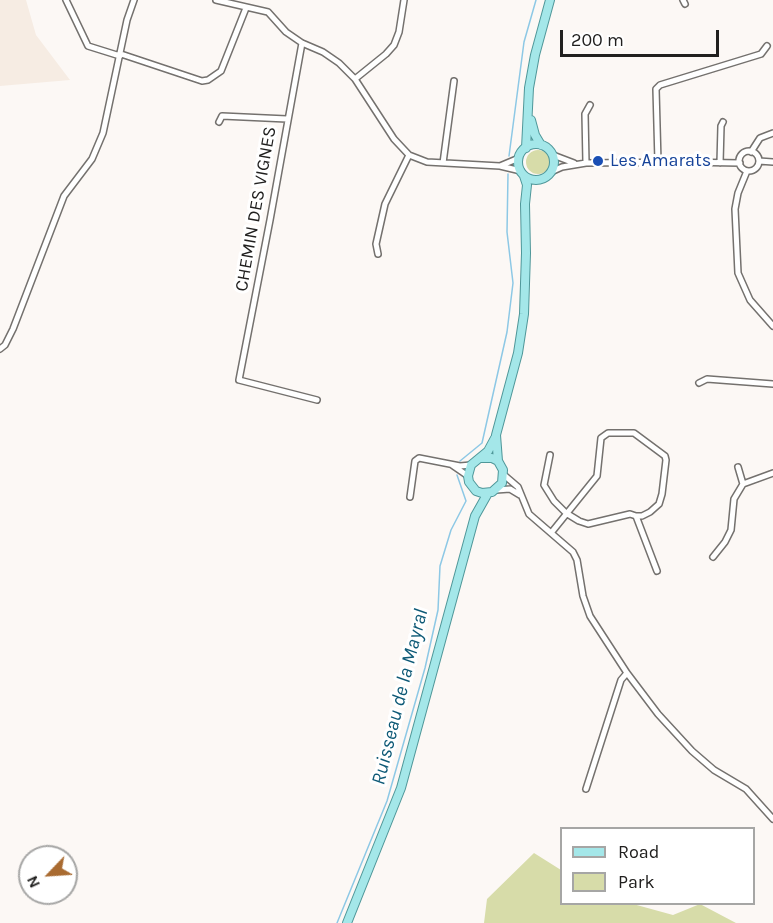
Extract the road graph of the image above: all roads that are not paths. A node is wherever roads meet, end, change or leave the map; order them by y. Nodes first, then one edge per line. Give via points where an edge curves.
1 (66, 0) edge
2 (134, 0) edge
3 (216, 0) edge
4 (404, 0) edge
5 (550, 0) edge
6 (246, 8) junction
7 (302, 43) junction
8 (767, 46) dead end
9 (121, 55) junction
10 (355, 79) junction
11 (454, 81) dead end
12 (590, 105) dead end
13 (528, 108) junction
14 (287, 119) junction
15 (723, 122) dead end
16 (219, 123) dead end
17 (773, 133) edge
18 (541, 145) junction
19 (526, 148) junction
20 (751, 152) junction
21 (409, 155) junction
22 (554, 155) junction
23 (519, 158) junction
24 (759, 161) junction
25 (658, 162) junction
26 (773, 162) edge
27 (586, 163) junction
28 (720, 163) junction
29 (740, 163) junction
30 (442, 164) junction
31 (576, 164) junction
32 (500, 166) junction
33 (553, 171) junction
34 (747, 171) junction
35 (522, 174) junction
36 (539, 181) junction
37 (525, 220) junction
38 (378, 254) dead end
39 (773, 326) edge
40 (0, 349) edge
41 (699, 383) dead end
42 (773, 384) edge
43 (317, 400) dead end
44 (496, 435) junction
45 (550, 455) dead end
46 (481, 458) junction
47 (498, 461) junction
48 (451, 464) junction
49 (471, 465) junction
50 (738, 467) dead end
51 (773, 473) edge
52 (504, 475) junction
53 (468, 476) junction
54 (743, 484) junction
55 (472, 487) junction
56 (492, 492) junction
57 (521, 496) junction
58 (410, 497) dead end
59 (566, 513) junction
60 (475, 516) junction
61 (636, 516) junction
62 (551, 533) junction
63 (713, 557) dead end
64 (657, 571) dead end
65 (627, 673) junction
66 (586, 789) dead end
67 (773, 819) edge
68 (347, 923) edge

1 - 9 street via 88,46
2 - 9 street
3 - 6 street
4 - 10 street via 394,45
5 - 13 main road via 535,55
6 - 7 street via 268,12
6 - 9 street via 221,71 208,80
7 - 10 street via 323,52
7 - 14 street, CHEMIN DES VIGNES
8 - 25 street via 761,54 656,89
9 - 40 street via 97,148 64,196 14,329
10 - 21 street
11 - 30 street
12 - 27 street via 585,114
13 - 18 main road
13 - 19 main road
14 - 16 street via 222,116
14 - 43 street, CHEMIN DES VIGNES via 239,380
15 - 28 street
17 - 20 street via 760,138
18 - 19 main road
18 - 22 main road
19 - 23 main road
20 - 24 street
20 - 29 street via 742,154
21 - 30 street
21 - 38 street via 385,204 376,243
22 - 31 street
22 - 33 main road
23 - 32 street
23 - 35 main road
24 - 26 street
24 - 34 street via 755,169
25 - 27 street
25 - 28 street
27 - 31 street
28 - 29 street
29 - 34 street
30 - 32 street
31 - 33 street
32 - 35 street
33 - 36 main road
34 - 39 street via 735,209 738,273 750,300
35 - 36 main road
35 - 37 main road via 527,185
36 - 37 main road via 531,194
37 - 44 main road via 524,314
41 - 42 street via 708,379
44 - 46 main road
44 - 47 main road
45 - 59 street via 544,485
46 - 47 main road
46 - 49 main road
47 - 52 main road
48 - 49 street
48 - 53 street
48 - 58 street via 419,458
49 - 53 main road
50 - 54 street
51 - 54 street
52 - 56 main road
52 - 57 street via 518,487
53 - 55 main road
54 - 63 street via 734,499 731,530
55 - 56 main road
55 - 60 main road
56 - 57 street via 510,489
56 - 60 main road
57 - 62 street via 529,514
59 - 61 street via 588,524
59 - 61 street via 597,476 601,438 608,433 628,432 662,453 666,460 659,504
59 - 62 street
60 - 68 main road via 401,788
61 - 64 street
62 - 65 street via 573,552 590,616
65 - 66 street via 621,680
65 - 67 street via 672,732 714,770 746,789

